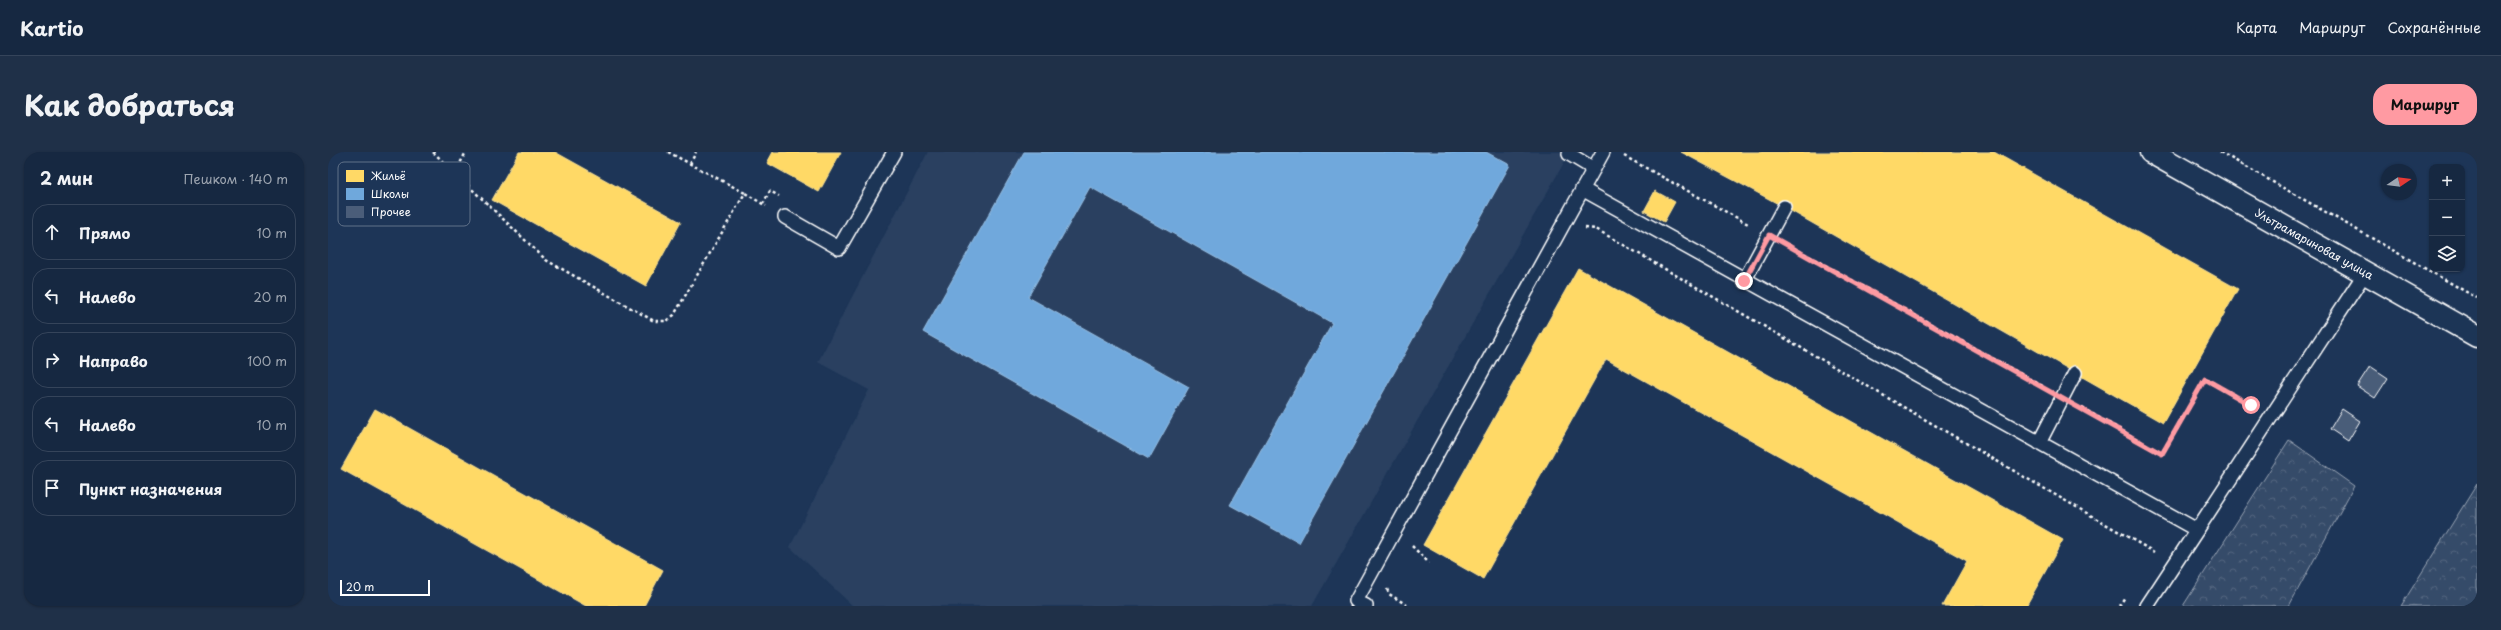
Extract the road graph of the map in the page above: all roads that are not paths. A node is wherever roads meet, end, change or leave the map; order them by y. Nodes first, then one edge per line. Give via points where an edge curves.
1 (894, 152) edge
2 (1603, 152) edge
3 (2151, 152) edge
4 (1569, 154) dead end
5 (1594, 169) junction
6 (1582, 189) junction
7 (1784, 207) dead end
8 (785, 217) road end
9 (2365, 273) junction
10 (1744, 281) junction
11 (2477, 336) edge
12 (2075, 374) dead end
13 (2039, 443) junction
14 (2197, 530) junction
15 (1366, 606) edge
16 (2147, 606) edge

1 - 8 lane via 839,248
2 - 5 lane
3 - 9 street, Ультрамариновая улица
4 - 5 lane
5 - 6 lane
6 - 10 lane
6 - 15 lane via 1356,601
7 - 10 lane
9 - 11 street, Ультрамариновая улица
9 - 14 lane
10 - 13 lane
12 - 13 lane
13 - 14 lane
14 - 16 lane

